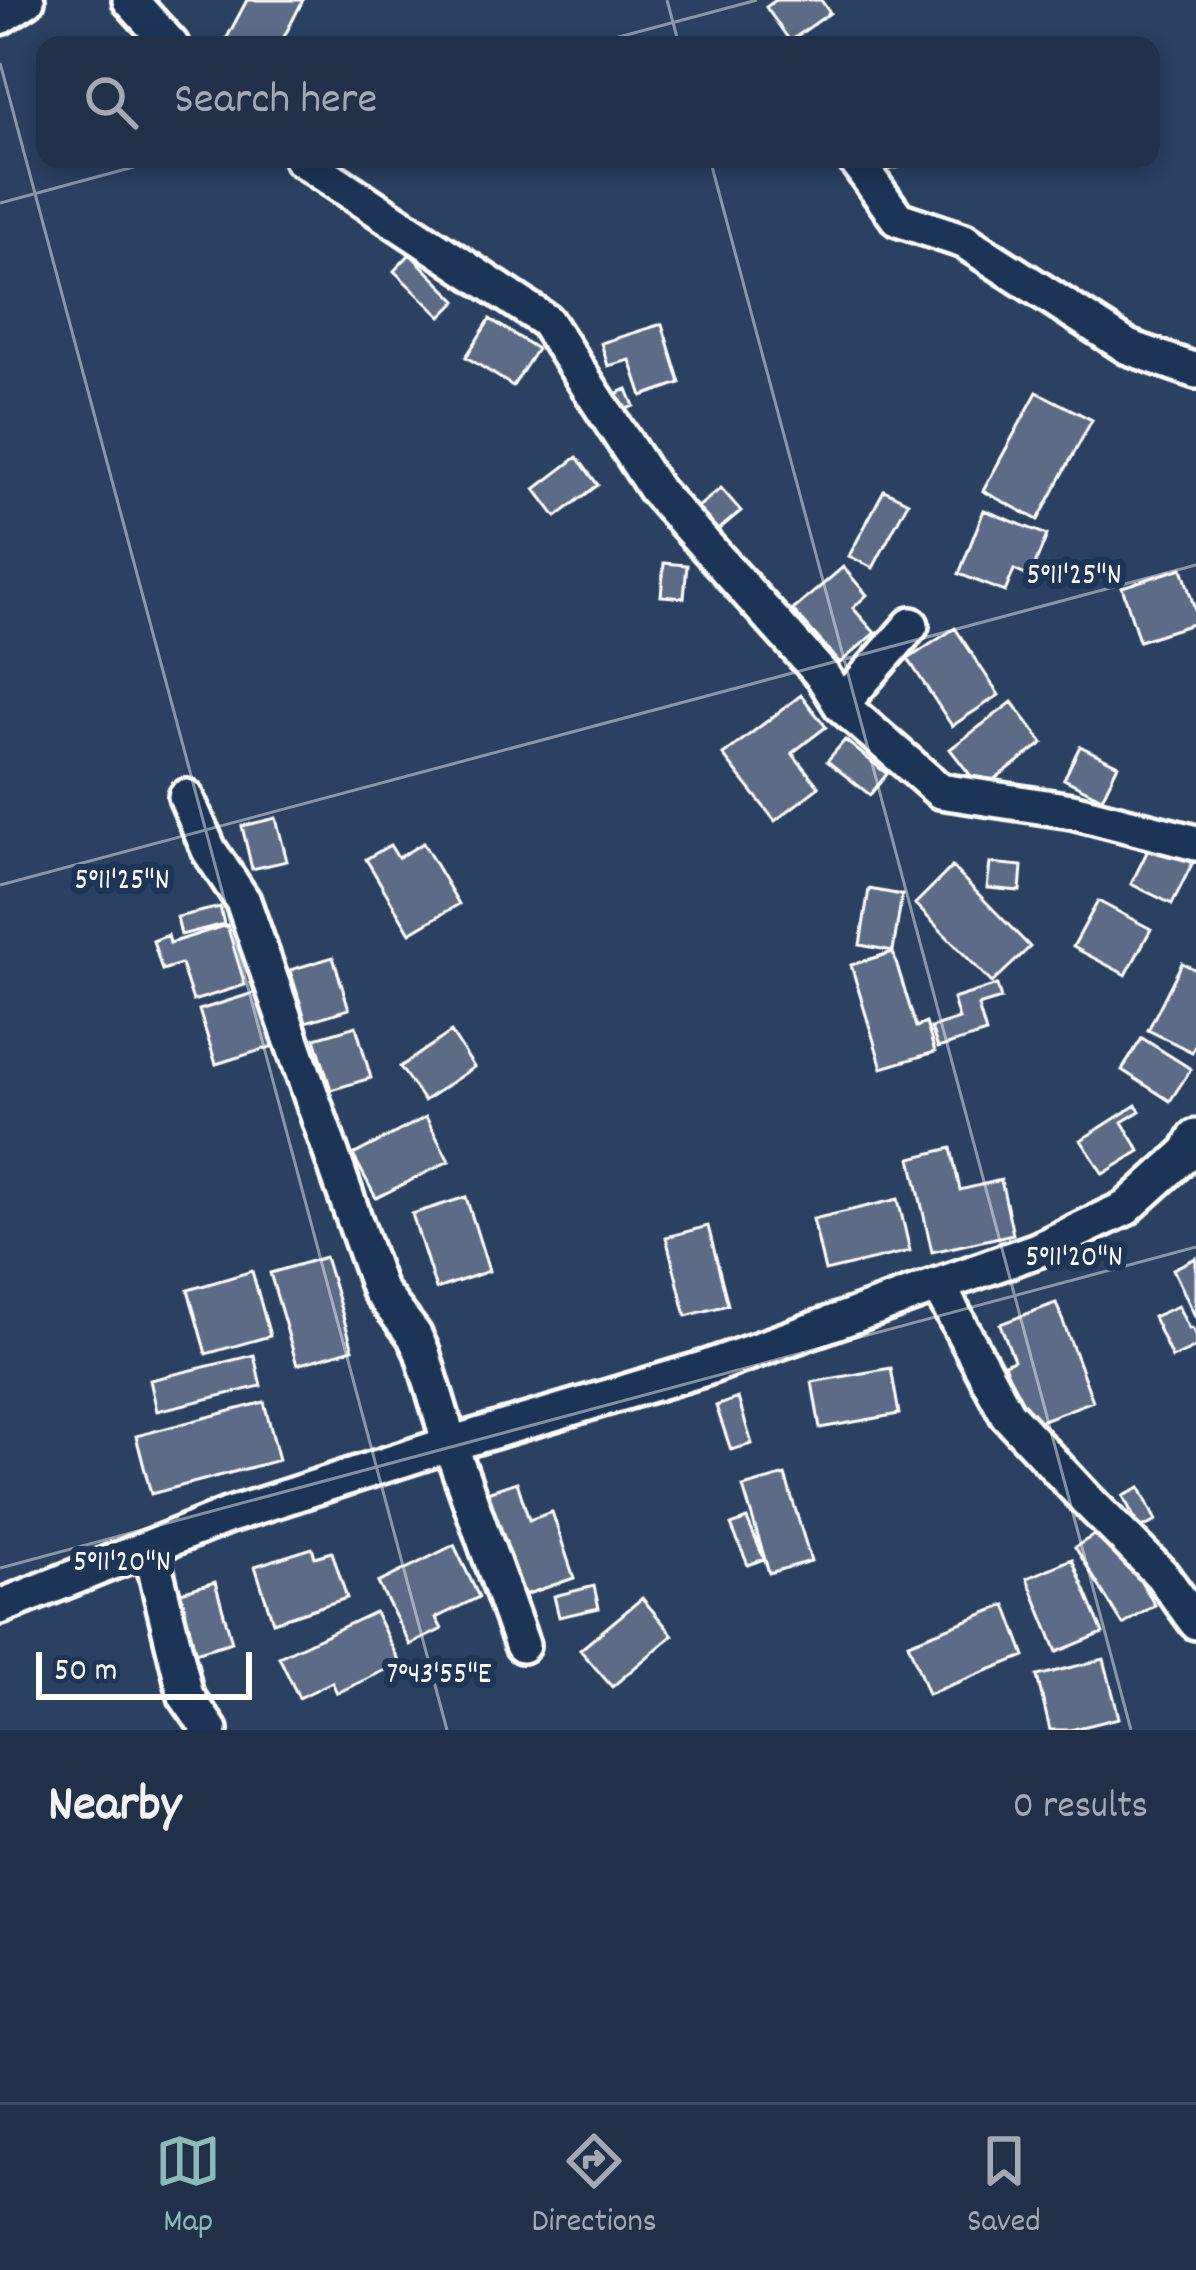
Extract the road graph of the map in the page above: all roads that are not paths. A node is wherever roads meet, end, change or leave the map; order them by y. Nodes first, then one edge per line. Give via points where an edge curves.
1 (27, 0) edge
2 (130, 0) edge
3 (0, 16) edge
4 (163, 36) edge
5 (315, 168) edge
6 (861, 168) edge
7 (1196, 371) edge
8 (911, 625) dead end
9 (841, 705) junction
10 (187, 797) dead end
11 (1196, 843) edge
12 (1196, 1137) edge
13 (938, 1285) junction
14 (450, 1444) junction
15 (150, 1548) junction
16 (0, 1607) edge
17 (1196, 1622) edge
18 (521, 1645) dead end
19 (210, 1730) edge

1 - 3 street
2 - 4 street
5 - 9 street via 546,321 655,489
6 - 7 street via 898,219 964,241 1128,347
8 - 9 street
9 - 11 street via 940,791 1072,811
10 - 14 street via 243,901 379,1290 415,1335
12 - 13 street via 1126,1208
13 - 14 street via 706,1368
13 - 17 street via 1007,1414 1161,1574
14 - 15 street
14 - 18 street
15 - 16 street
15 - 19 street via 186,1696

